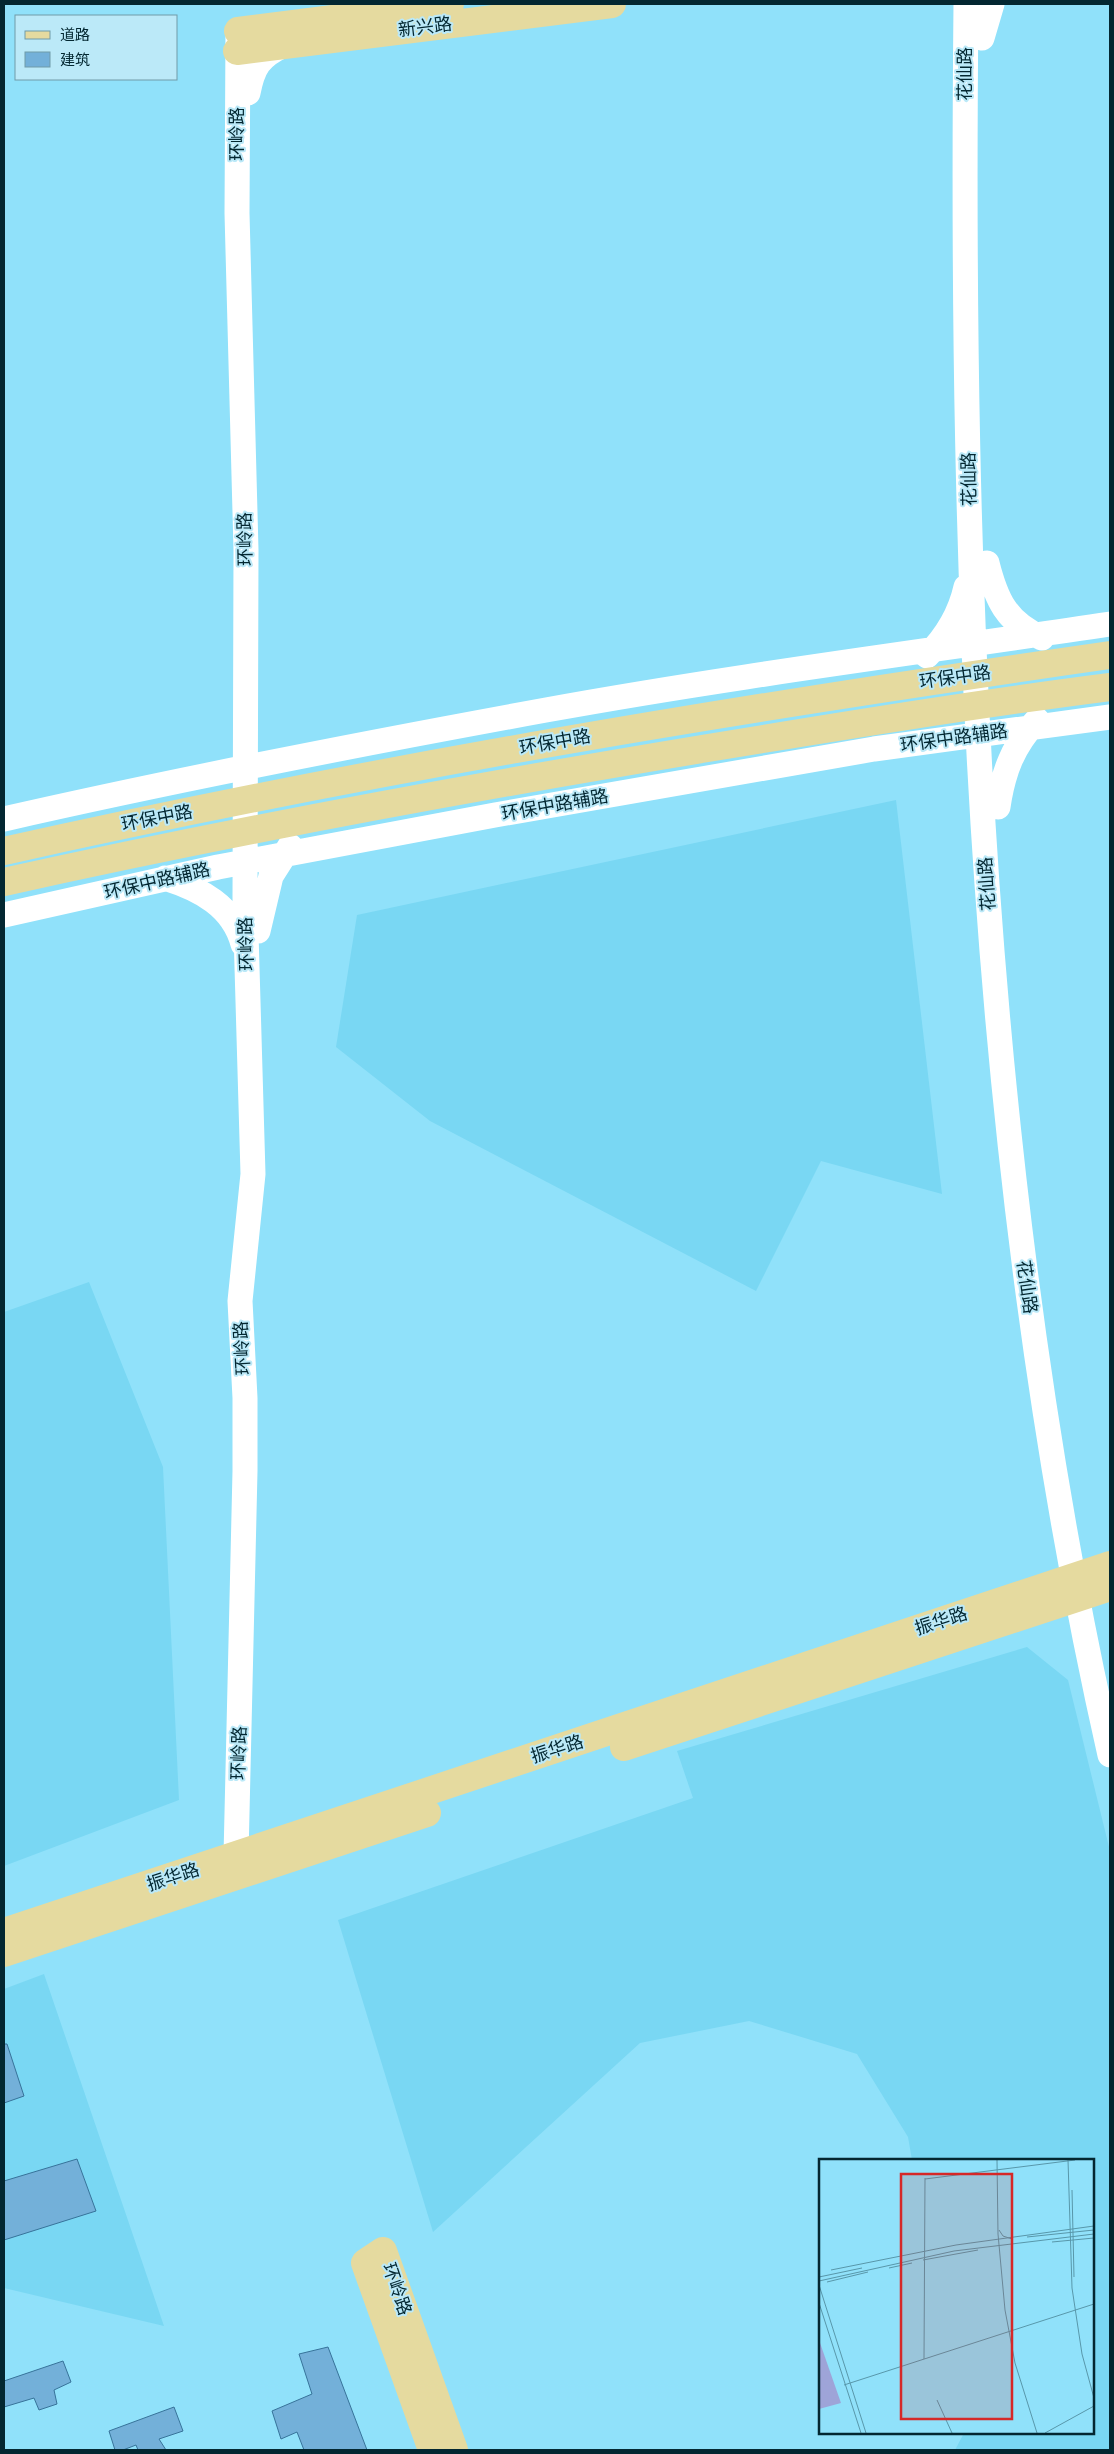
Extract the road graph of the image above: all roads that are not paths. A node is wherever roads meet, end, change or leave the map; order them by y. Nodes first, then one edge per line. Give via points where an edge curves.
1 (450, 4) edge
2 (612, 4) edge
3 (982, 4) edge
4 (992, 4) edge
5 (968, 18) edge
6 (243, 40) junction
7 (284, 45) junction
8 (248, 93) junction
9 (979, 563) junction
10 (1110, 624) edge
11 (1035, 635) junction
12 (982, 643) junction
13 (933, 650) junction
14 (1110, 655) edge
15 (983, 673) junction
16 (890, 686) junction
17 (1101, 688) edge
18 (985, 705) junction
19 (251, 714) junction
20 (1110, 717) edge
21 (867, 723) junction
22 (1030, 727) junction
23 (986, 733) junction
24 (940, 740) junction
25 (257, 766) junction
26 (200, 777) junction
27 (321, 785) junction
28 (251, 799) junction
29 (989, 806) junction
30 (327, 815) junction
31 (4, 819) edge
32 (115, 826) junction
33 (251, 830) junction
34 (4, 851) edge
35 (284, 854) junction
36 (251, 860) junction
37 (77, 866) junction
38 (166, 878) junction
39 (4, 882) edge
40 (4, 915) edge
41 (258, 931) junction
42 (247, 958) junction
43 (1092, 1582) edge
44 (1110, 1687) edge
45 (1110, 1754) edge
46 (240, 1854) junction
47 (4, 1932) edge
48 (4, 1953) edge
49 (432, 2450) edge
50 (454, 2450) edge

1 - 6 main road, 新兴路
2 - 7 main road, 新兴路
3 - 5 street, 花仙路
4 - 5 street
5 - 9 street, 花仙路 via 965,178
6 - 7 main road, 新兴路
6 - 8 street, 环岭路
6 - 19 street, 环岭路 via 237,213
7 - 8 street via 262,58 254,68
8 - 19 street, 环岭路 via 248,213 258,547
9 - 11 street via 1001,606 1017,623
9 - 12 street, 花仙路
9 - 13 street via 958,614
10 - 11 street
11 - 12 street
11 - 14 street via 1063,646
12 - 13 street
12 - 15 street, 花仙路
13 - 16 street via 907,676
13 - 25 street via 548,710
14 - 15 main road, 环保中路
15 - 16 main road, 环保中路
15 - 18 street, 花仙路
16 - 27 main road, 环保中路 via 625,729
17 - 18 main road, 环保中路
17 - 22 street via 1054,706
18 - 21 main road, 环保中路
18 - 23 street, 花仙路
19 - 25 street, 环岭路
19 - 26 street via 227,752
20 - 22 street, 环保中路辅路
21 - 24 street via 918,727
21 - 30 main road, 环保中路 via 545,775
22 - 23 street, 环保中路辅路
22 - 29 street via 1016,745
23 - 24 street, 环保中路辅路
23 - 29 street, 花仙路
24 - 29 street via 967,765
24 - 35 street, 环保中路辅路 via 670,784
25 - 26 street
25 - 27 street via 280,772 301,784
25 - 28 street, 环岭路
26 - 31 street
26 - 32 street via 145,812
27 - 28 main road, 环保中路
28 - 32 main road, 环保中路
28 - 33 street, 环岭路
29 - 43 street, 花仙路 via 1031,1199 1053,1357
30 - 33 main road, 环保中路
30 - 35 street via 293,841
32 - 34 main road, 环保中路
33 - 36 street, 环岭路
33 - 37 main road, 环保中路
35 - 36 street, 环保中路辅路
35 - 41 street via 271,876
36 - 38 street, 环保中路辅路
36 - 41 street, 环岭路
36 - 42 street, 环岭路
37 - 38 street via 114,867
37 - 39 main road, 环保中路
38 - 40 street, 环保中路辅路
38 - 42 street via 200,891 218,903 236,927
41 - 46 street, 环岭路 via 263,1172 250,1300 254,1470 251,1679
42 - 46 street, 环岭路 via 253,1174 240,1301 245,1398
43 - 44 street, 花仙路
43 - 45 street, 花仙路
43 - 46 main road, 振华路
43 - 48 main road, 振华路
46 - 47 main road, 振华路
49 - 50 main road, 环岭路 via 365,2263 383,2251

